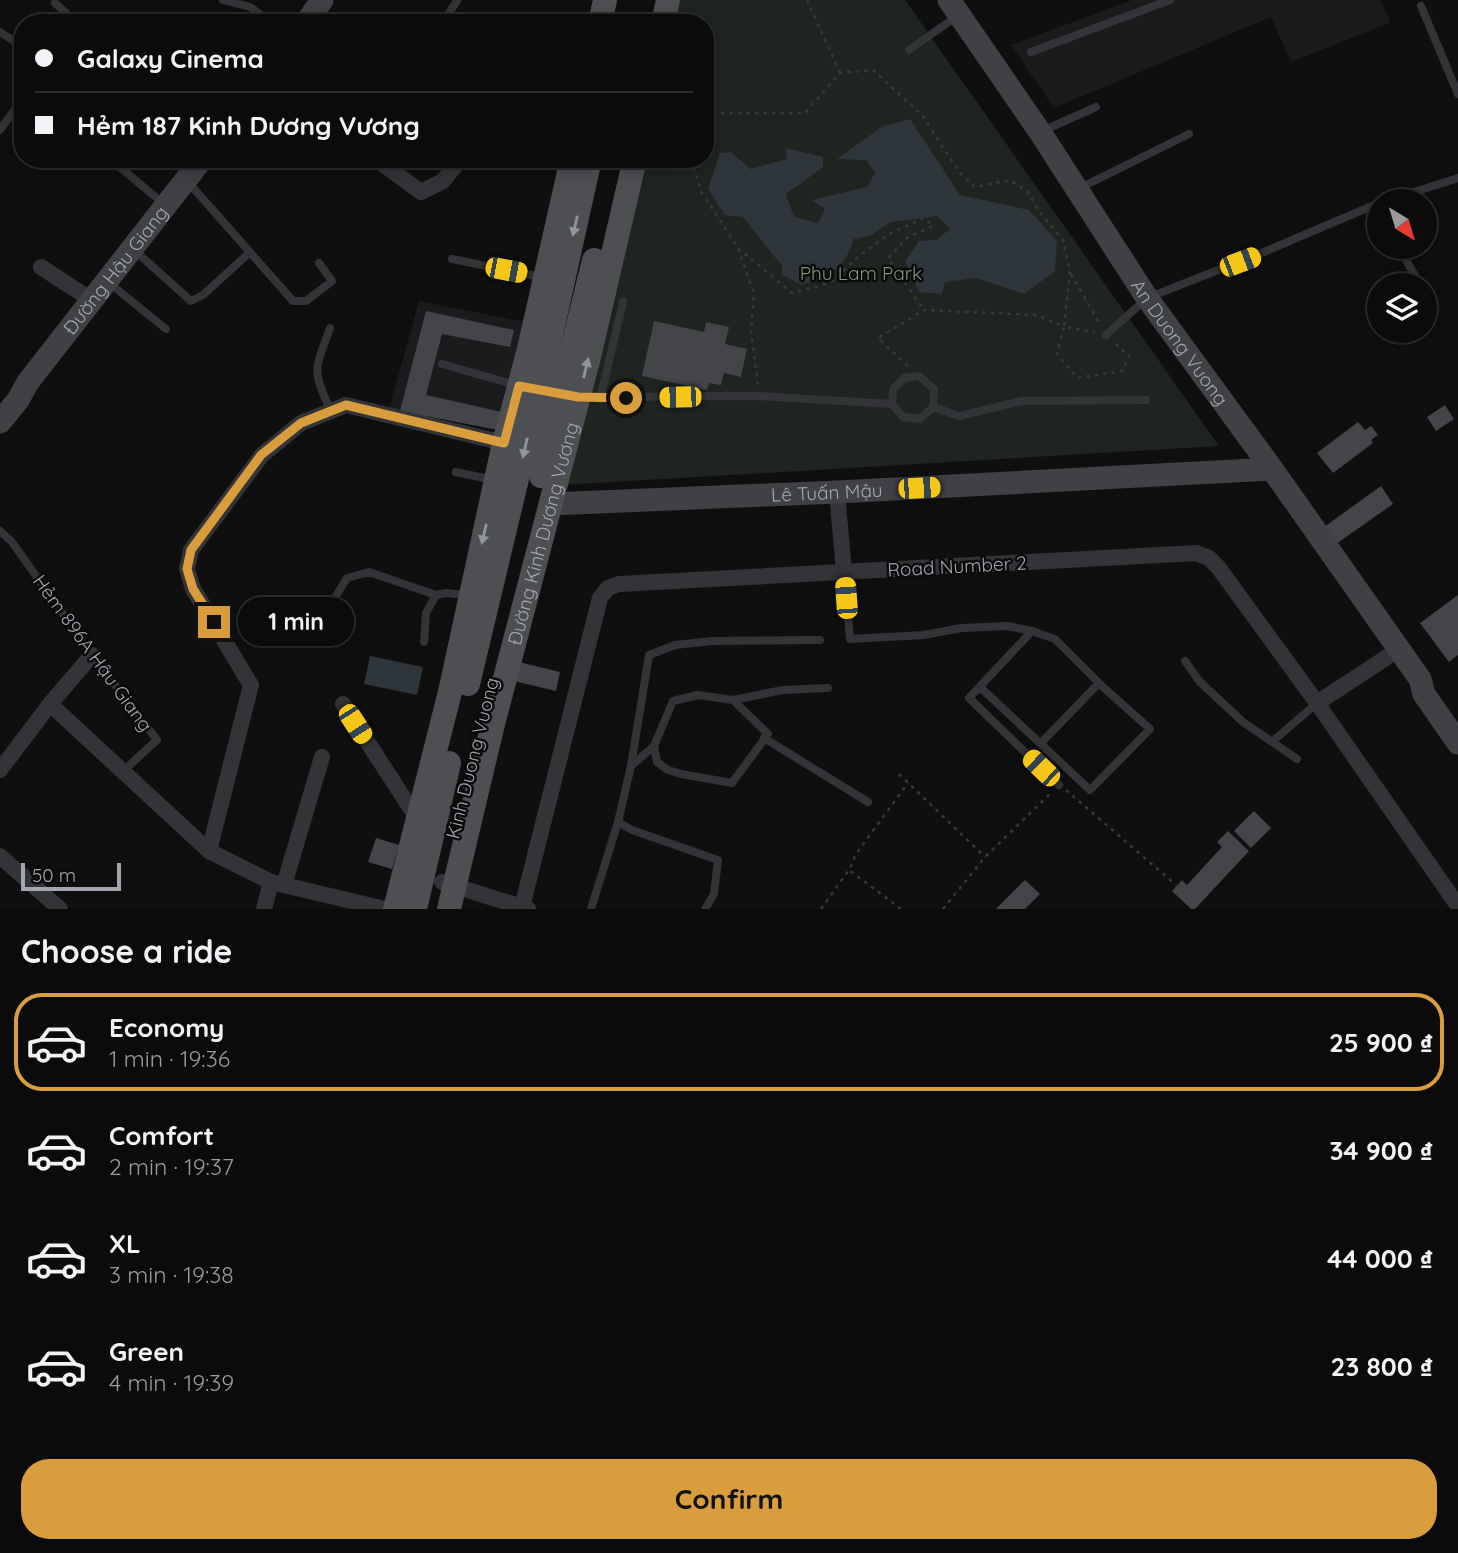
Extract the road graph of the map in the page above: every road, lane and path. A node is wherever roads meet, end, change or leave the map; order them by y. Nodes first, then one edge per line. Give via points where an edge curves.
1 (223, 0) edge
2 (807, 0) edge
3 (1170, 0) edge
4 (55, 3) dead end
5 (1421, 6) dead end
6 (954, 7) edge
7 (67, 14) edge
8 (260, 14) edge
9 (909, 50) dead end
10 (1031, 52) dead end
11 (840, 73) junction
12 (1458, 94) edge
13 (1096, 107) dead end
14 (14, 111) edge
15 (714, 114) edge
16 (0, 130) edge
17 (1040, 132) junction
18 (1189, 134) dead end
19 (121, 168) edge
20 (195, 168) edge
21 (388, 168) edge
22 (451, 168) edge
23 (570, 168) edge
24 (589, 168) edge
25 (617, 168) edge
26 (632, 168) edge
27 (694, 168) edge
28 (1458, 178) edge
29 (186, 180) junction
30 (1077, 189) junction
31 (1424, 189) edge
32 (166, 205) junction
33 (1367, 210) edge
34 (738, 248) junction
35 (133, 249) junction
36 (249, 253) junction
37 (452, 259) dead end
38 (319, 263) dead end
39 (41, 267) dead end
40 (1070, 272) junction
41 (544, 277) junction
42 (108, 282) junction
43 (1147, 298) junction
44 (93, 301) junction
45 (623, 302) dead end
46 (925, 310) junction
47 (1063, 327) junction
48 (330, 328) dead end
49 (166, 329) dead end
50 (1106, 335) joint
51 (442, 364) dead end
52 (1123, 371) dead end
53 (919, 376) junction
54 (28, 382) junction
55 (559, 393) junction
56 (759, 396) junction
57 (1146, 400) dead end
58 (892, 404) junction
59 (933, 407) junction
60 (0, 409) edge
61 (331, 411) junction
62 (0, 422) edge
63 (504, 443) junction
64 (1272, 469) junction
65 (456, 472) dead end
66 (496, 481) junction
67 (837, 492) junction
68 (542, 504) junction
69 (0, 531) edge
70 (844, 572) junction
71 (436, 595) junction
72 (470, 596) junction
73 (333, 601) dead end
74 (1032, 631) junction
75 (821, 640) dead end
76 (424, 642) dead end
77 (1398, 650) junction
78 (92, 655) junction
79 (1185, 661) dead end
80 (1420, 679) junction
81 (1099, 683) junction
82 (980, 687) junction
83 (828, 688) dead end
84 (733, 700) junction
85 (1317, 703) junction
86 (50, 704) junction
87 (343, 704) dead end
88 (1458, 720) edge
89 (764, 738) junction
90 (1273, 741) junction
91 (1041, 743) junction
92 (1458, 743) edge
93 (654, 746) junction
94 (322, 757) dead end
95 (1297, 759) dead end
96 (631, 766) junction
97 (0, 770) edge
98 (122, 771) junction
99 (899, 774) dead end
100 (908, 783) junction
101 (1059, 785) junction
102 (868, 802) dead end
103 (618, 822) junction
104 (426, 823) junction
105 (209, 851) junction
106 (0, 856) edge
107 (985, 857) junction
108 (849, 870) junction
109 (422, 873) edge
110 (277, 883) junction
111 (1176, 885) dead end
112 (1458, 906) edge
113 (525, 908) edge
114 (60, 909) edge
115 (264, 909) edge
116 (385, 909) edge
117 (394, 909) edge
118 (415, 909) edge
119 (436, 909) edge
120 (591, 909) edge
121 (705, 909) edge
122 (821, 909) edge
123 (901, 909) edge
124 (943, 909) edge

1 - 8 lane
2 - 11 path
3 - 10 lane
4 - 7 lane
5 - 12 lane
6 - 9 lane
6 - 17 main road, An Duong Vuong
11 - 15 path via 805,113
11 - 40 path via 873,70 922,115 960,173 975,187 1010,180 1027,191 1063,240
13 - 17 lane
14 - 16 lane
17 - 30 main road, An Duong Vuong
18 - 30 lane
19 - 32 lane
20 - 29 main road, Đường Hậu Giang
21 - 22 street via 421,192 443,181
23 - 41 main road, Đường Kinh Dương Vương
24 -> 55 main road, Đường Kinh Dương Vương
25 - 55 main road, Kinh Duong Vuong
55 -> 26 main road, Đường Kinh Dương Vương
27 - 34 path via 702,194
28 - 31 lane
29 - 32 main road, Đường Hậu Giang
29 - 36 lane
30 - 43 main road, An Duong Vuong
32 - 35 main road, Đường Hậu Giang
33 - 43 lane
34 - 46 path via 792,293 830,284 889,234 924,218 933,226 907,238 888,258
34 - 56 path via 754,293 751,331
35 - 36 lane via 191,301
35 - 42 main road, Đường Hậu Giang
36 - 38 lane via 297,302 311,298 332,281
37 - 41 lane
39 - 44 street
40 - 47 path
40 - 50 path
41 - 55 main road, Đường Kinh Dương Vương
42 - 44 main road, Đường Hậu Giang
42 - 49 lane
43 - 50 lane
43 - 64 main road, An Duong Vuong
44 - 54 main road, Đường Hậu Giang
45 - 55 lane
46 - 47 path via 1037,315
46 - 53 path via 878,338
47 - 52 path via 1057,354 1077,378
48 - 61 lane via 315,369
51 - 55 lane
53 - 58 lane via 904,378 893,389
53 - 59 lane via 934,389
54 - 60 main road, Đường Hậu Giang
54 - 62 main road, Đường Hậu Giang
55 - 56 lane
55 - 63 main road, Đường Kinh Dương Vương
55 - 68 main road, Kinh Duong Vuong
55 -> 104 main road, Đường Kinh Dương Vương
56 - 58 lane
57 - 59 lane via 1022,401 959,416
58 - 59 lane via 903,417 920,419
61 - 63 street via 346,405
61 - 105 street via 301,423 261,455 191,550 187,569 193,589 251,685
63 - 66 main road, Đường Kinh Dương Vương
64 - 67 main road, Lê Tuấn Mậu
64 - 77 main road, An Duong Vuong
65 - 66 lane
66 -> 72 main road, Đường Kinh Dương Vương
67 - 68 main road, Lê Tuấn Mậu
67 - 70 street
68 - 109 main road, Kinh Duong Vuong
69 - 78 lane, Hẻm 896A Hậu Giang
70 - 74 lane via 850,639 961,628 1007,626
70 - 85 street, Road Number 2 via 1196,553 1218,567
70 - 113 street, Road Number 2 via 608,588 600,598
71 - 72 lane
71 - 73 lane via 369,572 347,578
71 - 76 lane via 426,612
72 - 104 main road, Đường Kinh Dương Vương
74 - 81 lane via 1055,639
74 - 82 lane
75 - 96 lane via 712,641 676,645 649,655
77 - 80 main road, An Duong Vuong
77 - 85 street
78 - 86 street
78 - 98 lane, Hẻm 896A Hậu Giang via 158,740
79 - 90 lane via 1212,693 1257,733
80 - 88 main road, An Duong Vuong via 1435,687
80 - 92 main road, An Duong Vuong via 1424,694
81 - 91 lane
81 - 91 lane via 1150,729 1090,790
82 - 91 lane
82 - 101 lane via 969,698
83 - 84 lane via 783,690
84 - 89 lane via 768,734
84 - 93 lane via 698,695 673,701
85 - 90 lane
85 - 112 street, Road Number 2
86 - 97 street
86 - 98 street
87 - 104 street
89 - 93 lane via 732,783 668,770 657,762
89 - 102 lane
90 - 95 lane
93 - 96 lane
94 - 110 street
96 - 103 lane
98 - 105 street
99 - 100 path
100 - 107 path
100 - 108 path
101 - 107 path
101 - 111 path
103 - 120 lane
103 - 121 lane via 718,860 714,894
104 - 109 main road, Đường Kinh Dương Vương
105 - 110 street
106 - 114 street
107 - 124 path
108 - 122 path
108 - 123 path
109 - 113 street, Road Number 2
109 - 117 main road, Đường Kinh Dương Vương
109 - 118 main road, Đường Kinh Dương Vương
109 - 119 main road, Kinh Duong Vuong
110 - 115 street
110 - 116 street

